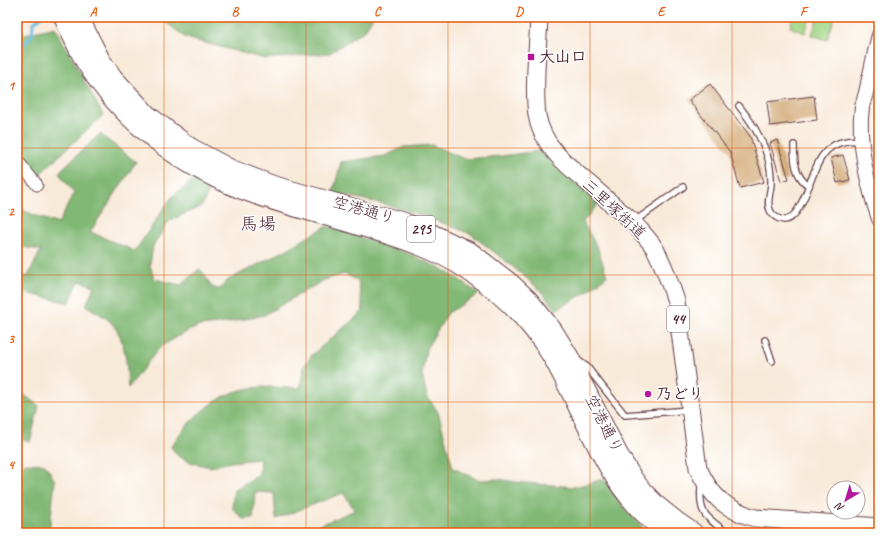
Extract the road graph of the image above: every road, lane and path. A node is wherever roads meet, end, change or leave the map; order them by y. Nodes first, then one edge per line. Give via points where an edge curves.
1 (63, 17) edge
2 (79, 17) edge
3 (539, 17) edge
4 (879, 35) edge
5 (739, 106) dead end
6 (862, 141) junction
7 (794, 145) dead end
8 (17, 160) edge
9 (37, 185) dead end
10 (809, 186) junction
11 (683, 187) dead end
12 (879, 219) edge
13 (633, 222) junction
14 (765, 340) dead end
15 (569, 356) junction
16 (772, 361) dead end
17 (690, 410) junction
18 (702, 477) junction
19 (879, 527) edge
20 (666, 533) edge
21 (694, 533) edge
22 (727, 533) edge

1 - 20 highway, 空港通り / 295 via 84,61 120,108 141,128 183,160 218,180 257,196 398,238 444,256 500,295 537,334 621,488 649,520
2 - 15 highway, 空港通り / 295 via 101,60 113,77 148,115 190,147 231,169 266,182 404,222 471,252 529,300 553,330
3 - 13 main road, 三里塚街道 / 44 via 536,92 537,116 541,130 559,157
4 - 6 street via 862,108
5 - 10 lane via 765,148 771,183 769,209 774,217 782,220 790,218 798,210
6 - 10 lane via 846,141 827,150 820,158
6 - 12 street via 868,182
7 - 10 lane via 797,173 802,182
8 - 9 street
11 - 13 lane
13 - 17 main road, 三里塚街道 / 44 via 654,248 668,275 676,301
14 - 16 lane
15 - 17 lane via 587,366 625,415
15 - 21 highway, 空港通り / 295 via 633,478 658,506
17 - 18 main road, 三里塚街道 / 44 via 698,468
18 - 19 main road, 三里塚街道 / 44 via 719,500 741,514 755,518
18 - 22 lane via 700,502 704,515

